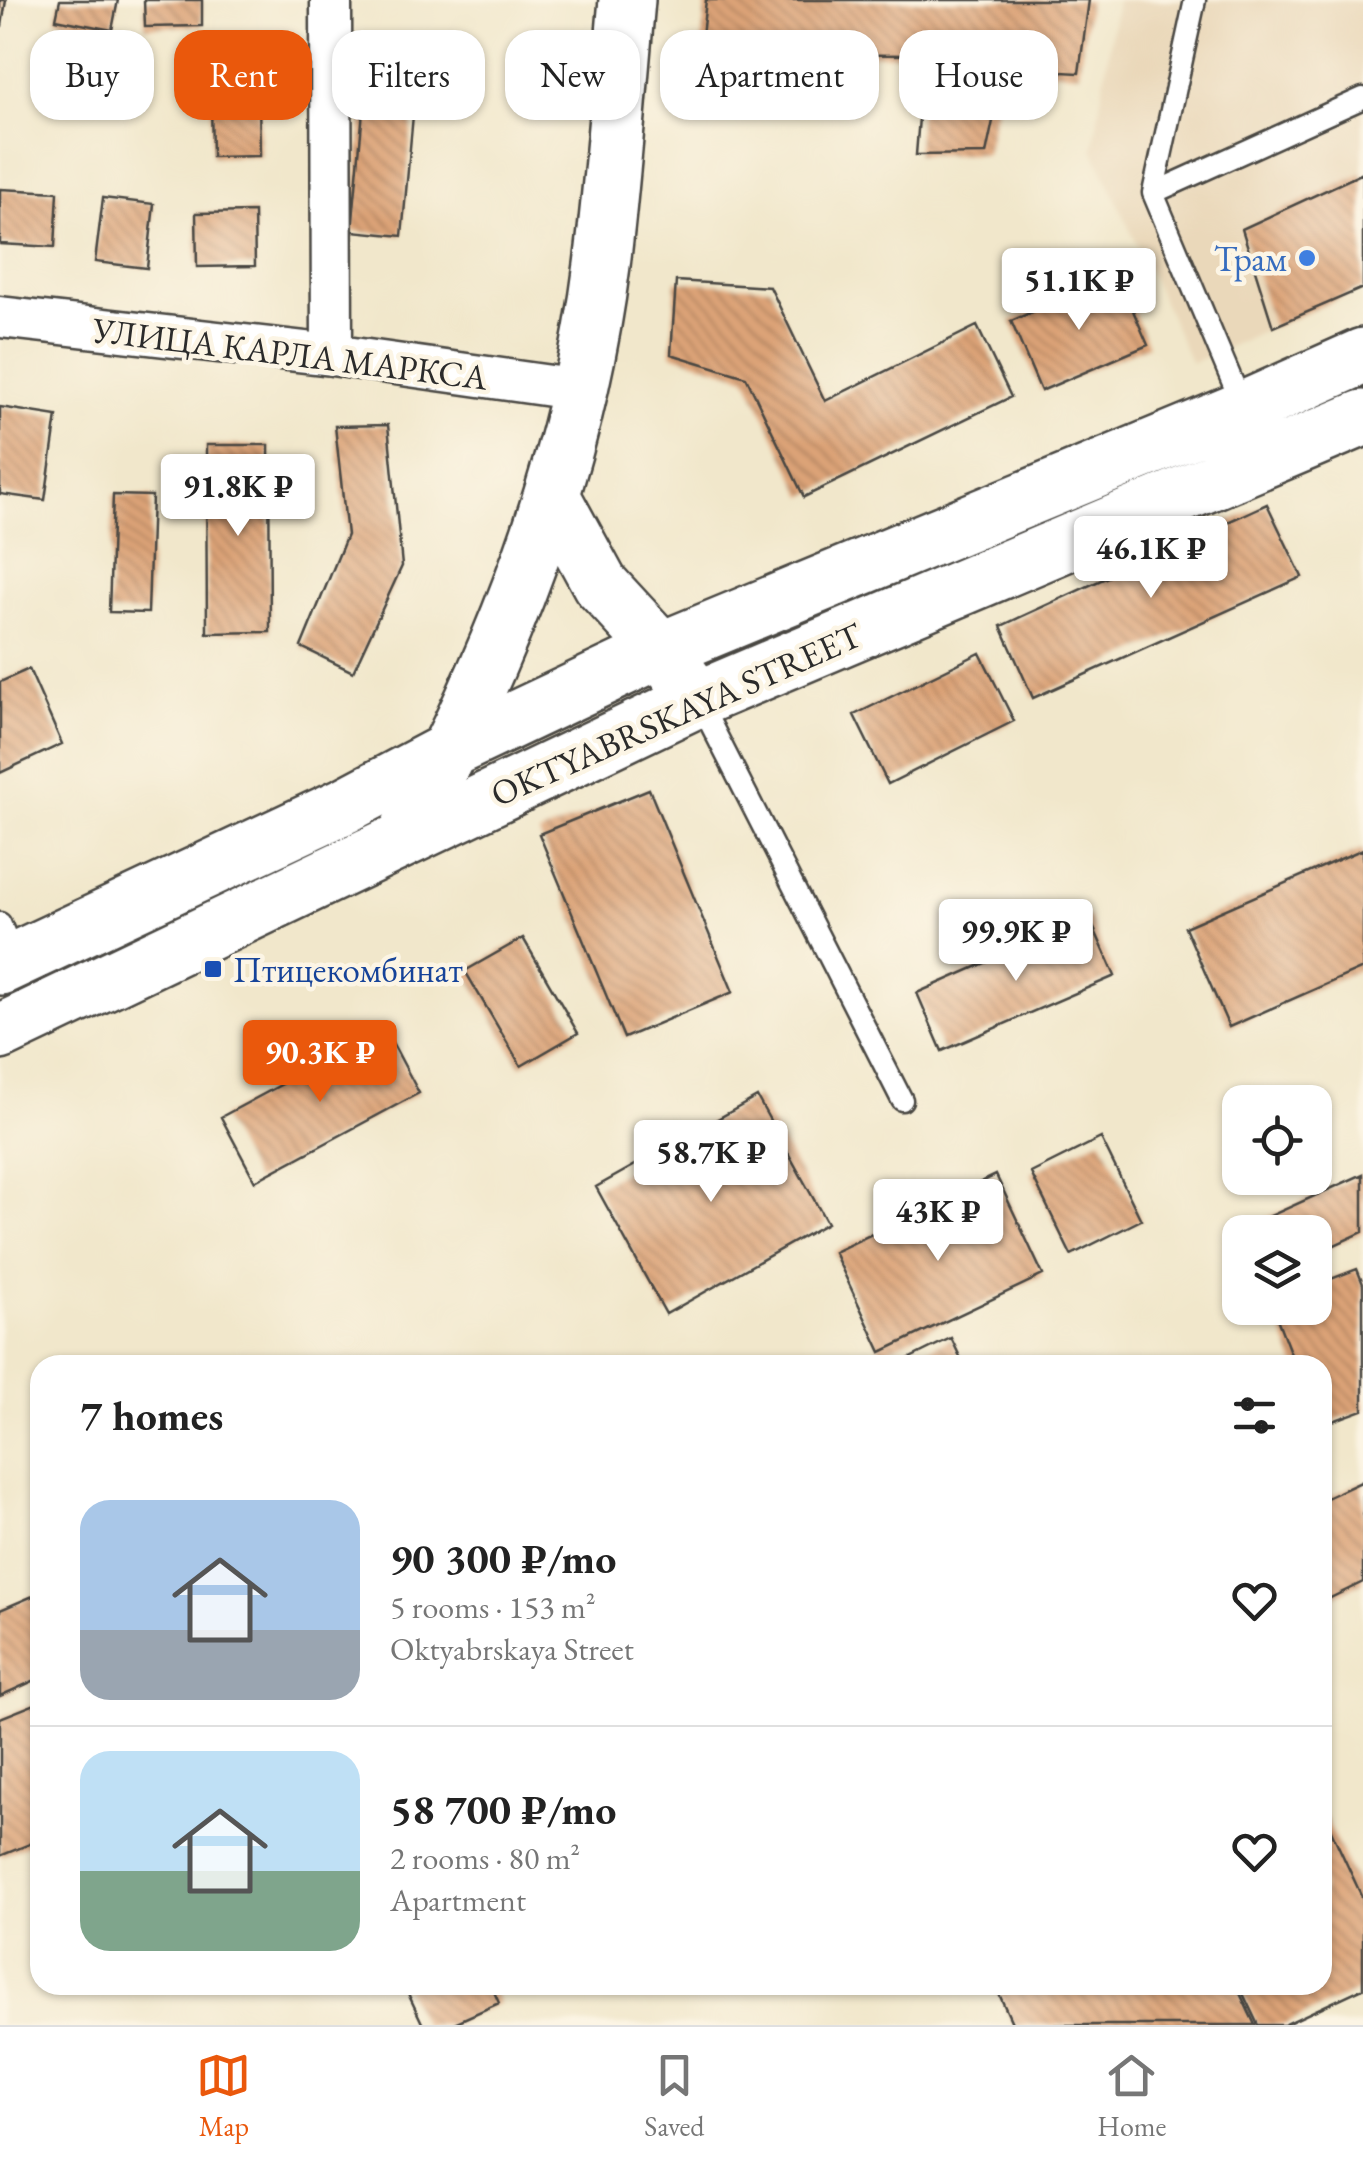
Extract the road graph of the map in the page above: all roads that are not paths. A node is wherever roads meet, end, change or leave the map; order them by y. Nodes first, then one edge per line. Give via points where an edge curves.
1 (331, 0) edge
2 (628, 0) edge
3 (1194, 0) edge
4 (1363, 98) edge
5 (1153, 194) junction
6 (0, 317) edge
7 (332, 354) junction
8 (1363, 356) edge
9 (580, 390) junction
10 (1244, 408) junction
11 (1363, 418) edge
12 (552, 496) junction
13 (661, 650) junction
14 (698, 699) junction
15 (452, 749) junction
16 (404, 838) junction
17 (5, 950) edge
18 (0, 1032) edge
19 (902, 1100) dead end

1 - 7 street
2 - 9 main road via 602,268
3 - 5 lane
4 - 5 lane
5 - 10 lane
6 - 7 street, УЛИЦА КАРЛА МАРКСА
7 - 9 street, УЛИЦА КАРЛА МАРКСА
8 - 10 main road, OKTYABRSKAYA STREET
9 - 12 main road
10 - 13 main road, OKTYABRSKAYA STREET
11 - 14 main road, OKTYABRSKAYA STREET
12 - 13 main road via 600,584
12 - 15 main road via 522,590
13 - 14 main road
13 - 15 main road, OKTYABRSKAYA STREET
14 - 16 main road, OKTYABRSKAYA STREET
14 - 19 lane
15 - 16 main road
15 - 17 main road, OKTYABRSKAYA STREET via 346,805
16 - 18 main road, OKTYABRSKAYA STREET

